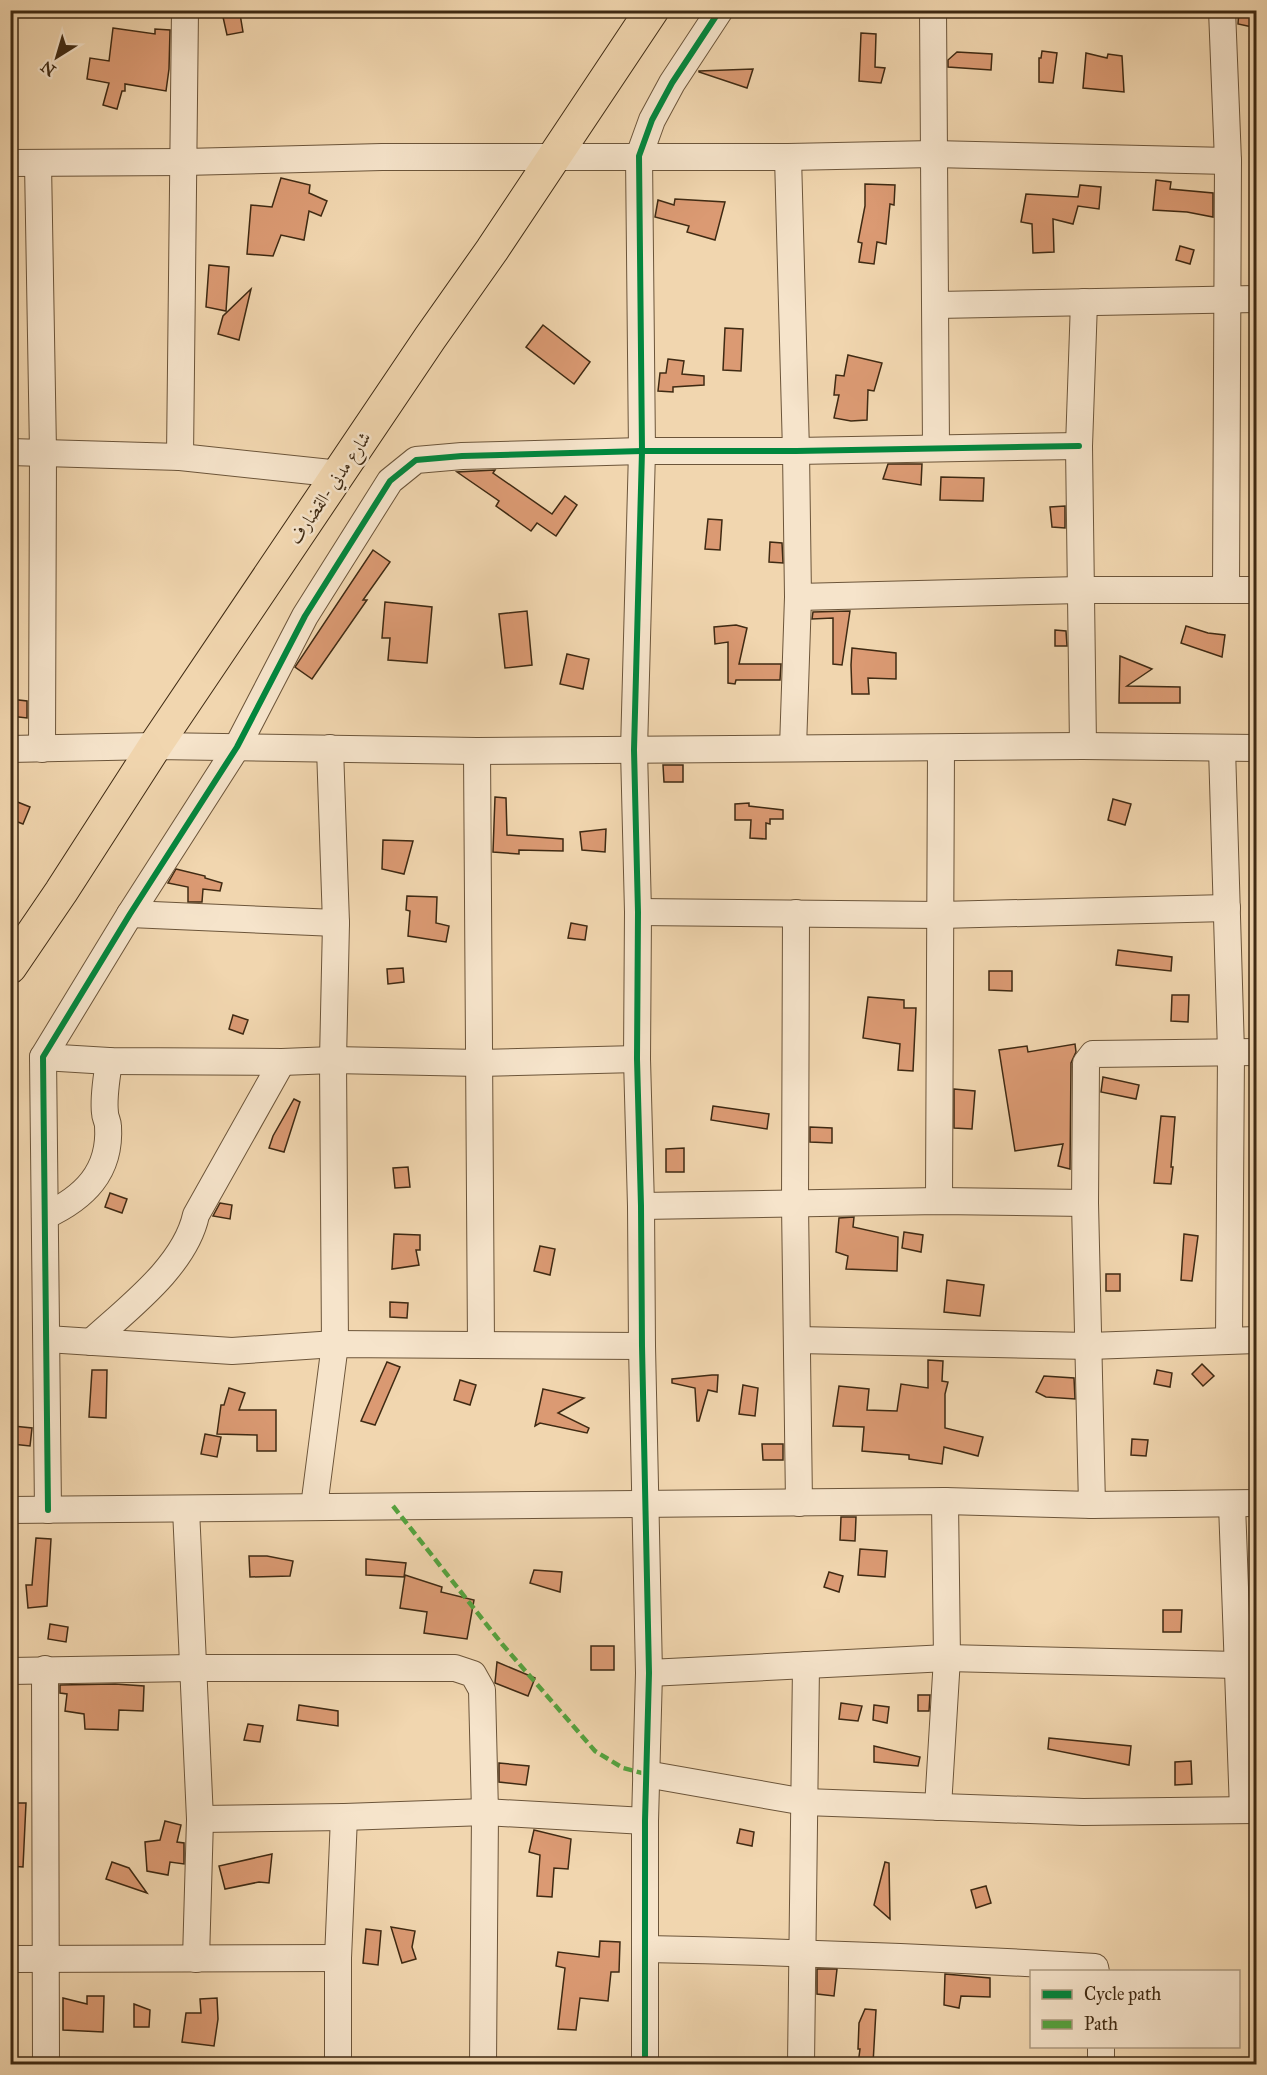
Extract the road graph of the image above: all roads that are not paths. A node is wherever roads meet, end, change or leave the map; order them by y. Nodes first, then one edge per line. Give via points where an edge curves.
1 (185, 10) edge
2 (652, 10) edge
3 (720, 10) edge
4 (933, 10) edge
5 (1222, 10) edge
6 (933, 154) junction
7 (639, 156) junction
8 (554, 157) junction
9 (788, 157) junction
10 (1228, 161) junction
11 (184, 162) junction
12 (10, 163) edge
13 (38, 163) junction
14 (1228, 299) junction
15 (1257, 299) edge
16 (1084, 302) junction
17 (936, 305) junction
18 (1079, 446) junction
19 (936, 448) junction
20 (43, 451) junction
21 (642, 451) junction
22 (796, 451) junction
23 (10, 452) edge
24 (180, 457) junction
25 (340, 474) junction
26 (1226, 589) junction
27 (1082, 590) junction
28 (1257, 590) edge
29 (798, 597) junction
30 (155, 746) junction
31 (1083, 746) junction
32 (237, 747) junction
33 (330, 748) junction
34 (793, 748) junction
35 (941, 748) junction
36 (1222, 748) junction
37 (1257, 748) edge
38 (10, 749) edge
39 (42, 749) junction
40 (477, 750) junction
41 (634, 750) junction
42 (1227, 908) junction
43 (638, 912) junction
44 (796, 913) junction
45 (130, 914) junction
46 (940, 915) junction
47 (336, 923) junction
48 (10, 967) edge
49 (1231, 1052) junction
50 (1257, 1052) edge
51 (43, 1057) junction
52 (637, 1059) junction
53 (333, 1060) junction
54 (108, 1061) junction
55 (282, 1062) junction
56 (479, 1063) junction
57 (939, 1201) junction
58 (1085, 1203) junction
59 (795, 1204) junction
60 (641, 1206) junction
61 (45, 1216) junction
62 (47, 1339) junction
63 (797, 1340) junction
64 (1229, 1340) junction
65 (1257, 1340) edge
66 (92, 1342) junction
67 (335, 1344) junction
68 (481, 1345) junction
69 (642, 1346) junction
70 (1089, 1346) junction
71 (945, 1501) junction
72 (799, 1503) junction
73 (1244, 1503) edge
74 (645, 1505) junction
75 (1092, 1505) junction
76 (314, 1507) junction
77 (186, 1509) junction
78 (10, 1510) edge
79 (48, 1510) junction
80 (947, 1658) junction
81 (806, 1665) junction
82 (1237, 1665) junction
83 (192, 1668) junction
84 (45, 1669) junction
85 (10, 1671) edge
86 (649, 1673) junction
87 (646, 1774) junction
88 (805, 1802) junction
89 (938, 1807) junction
90 (1250, 1810) edge
91 (485, 1812) junction
92 (344, 1817) junction
93 (200, 1819) junction
94 (645, 1821) junction
95 (646, 1949) junction
96 (803, 1952) junction
97 (338, 1958) junction
98 (10, 1959) edge
99 (46, 1959) junction
100 (196, 1959) junction
101 (1096, 1970) edge
102 (1101, 2048) edge
103 (46, 2064) edge
104 (338, 2064) edge
105 (483, 2064) edge
106 (645, 2064) edge
107 (801, 2064) edge
108 (1101, 2064) edge

1 - 11 street
2 - 8 highway, شارع مدني -القضارف
3 - 7 street via 672,83
4 - 6 street
5 - 10 street
6 - 9 street
6 - 10 street
6 - 17 street
7 - 8 street
7 - 9 street
7 - 21 street
8 - 11 street
8 - 25 highway, شارع مدني -القضارف
9 - 22 street
10 - 14 street
11 - 13 street
11 - 24 street
12 - 13 street
13 - 20 street
14 - 15 street
14 - 16 street
14 - 26 street
16 - 17 street
16 - 18 street
17 - 19 street
18 - 19 street
18 - 27 street
19 - 22 street
20 - 23 street
20 - 24 street
20 - 39 street
21 - 22 street
21 - 32 street via 416,460 390,481 305,616
21 - 41 street
22 - 29 street
24 - 25 street
25 - 30 highway, شارع مدني -القضارف
26 - 27 street
26 - 28 street
27 - 29 street
27 - 31 street
29 - 34 street
30 - 32 street
30 - 39 street
30 - 48 highway, شارع مدني -القضارف
31 - 35 street
31 - 36 street
32 - 33 street
32 - 45 street
33 - 40 street
33 - 47 street
34 - 35 street
34 - 41 street
35 - 46 street
36 - 37 street
36 - 42 street
38 - 39 street
40 - 41 street
40 - 56 street
41 - 43 street
42 - 46 street
42 - 49 street
43 - 44 street
43 - 52 street
44 - 46 street
44 - 59 street
45 - 47 street
45 - 51 street
46 - 57 street
47 - 53 street
49 - 50 street
49 - 58 street via 1093,1054 1089,1058
49 - 64 street
51 - 54 street
51 - 61 street
52 - 56 street
52 - 60 street
53 - 55 street
53 - 56 street
53 - 67 street
54 - 55 street
54 - 61 street via 107,1147 100,1172 67,1206
55 - 66 street via 196,1215 184,1246 142,1295
56 - 68 street
57 - 58 street
57 - 59 street
58 - 70 street
59 - 60 street
59 - 63 street
60 - 69 street
61 - 62 street
62 - 66 street
62 - 79 street
63 - 70 street
63 - 72 street
64 - 65 street
64 - 70 street
66 - 67 street via 232,1351
67 - 68 street
67 - 76 street
68 - 69 street
69 - 74 street
70 - 75 street
71 - 72 street
71 - 75 street
71 - 80 street
72 - 74 street
73 - 75 street
73 - 82 street
74 - 76 street
74 - 86 street
76 - 77 street
77 - 79 street
77 - 83 street
78 - 79 street
80 - 81 street
80 - 82 street
80 - 89 street
81 - 86 street
81 - 88 street
82 - 90 street
83 - 84 street
83 - 91 street via 455,1668 473,1674 482,1689
83 - 93 street
84 - 85 street
84 - 99 street
86 - 87 street
87 - 88 street
87 - 94 street
88 - 89 street
88 - 96 street
89 - 90 street via 1083,1812
91 - 92 street
91 - 94 street
91 - 105 street
92 - 93 street
92 - 97 street
93 - 100 street
94 - 95 street
95 - 96 street
95 - 106 street
96 - 101 street via 938,1957
96 - 107 street
97 - 100 street
97 - 104 street
98 - 99 street
99 - 100 street
99 - 103 street
102 - 108 street

